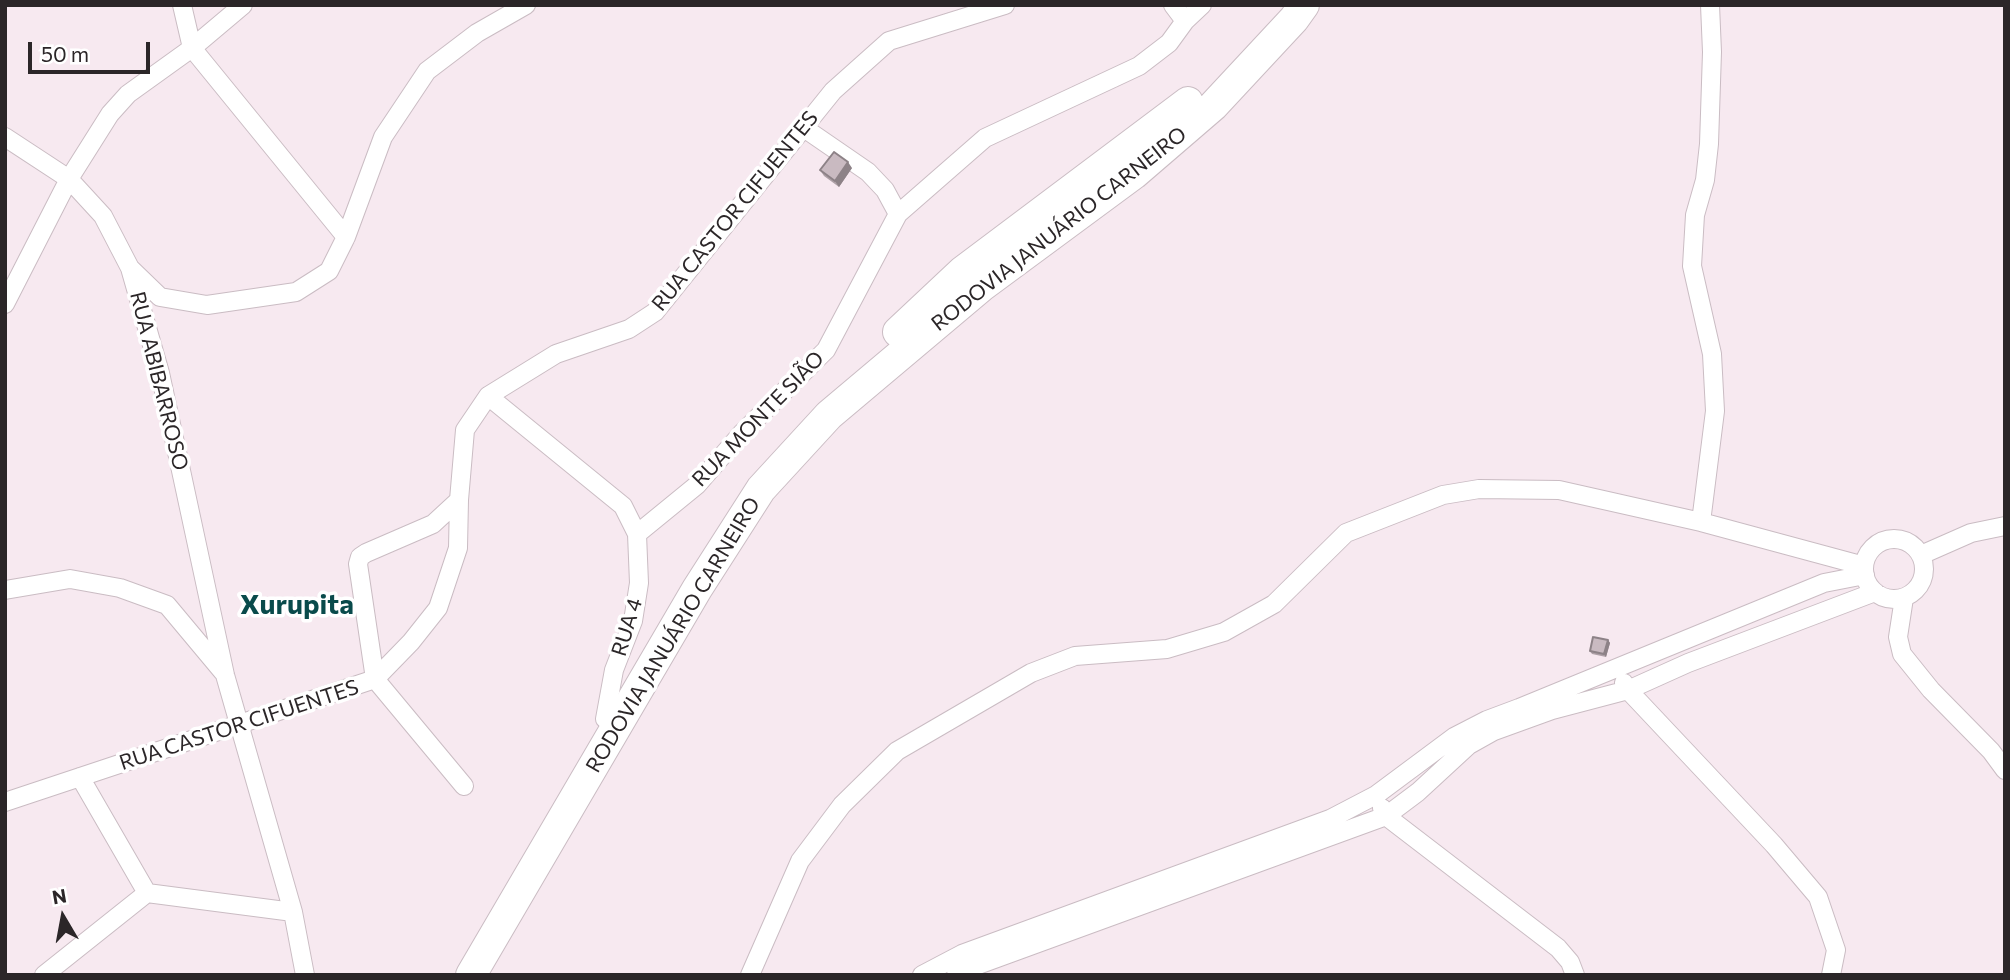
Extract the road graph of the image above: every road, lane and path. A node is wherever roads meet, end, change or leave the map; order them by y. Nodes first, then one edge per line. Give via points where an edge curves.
1 (182, 5) edge
2 (243, 5) edge
3 (526, 5) edge
4 (1004, 5) edge
5 (1172, 5) edge
6 (1202, 5) edge
7 (1279, 5) edge
8 (1304, 5) edge
9 (1710, 5) edge
10 (1185, 21) junction
11 (192, 48) junction
12 (804, 128) junction
13 (5, 136) edge
14 (69, 179) junction
15 (898, 214) junction
16 (346, 237) junction
17 (130, 268) junction
18 (5, 304) edge
19 (488, 396) junction
20 (459, 500) junction
21 (1701, 522) junction
22 (2005, 526) edge
23 (637, 534) junction
24 (1921, 555) junction
25 (1864, 570) junction
26 (5, 590) edge
27 (1875, 592) junction
28 (1904, 598) junction
29 (1616, 667) junction
30 (225, 675) junction
31 (375, 679) junction
32 (1628, 690) junction
33 (605, 719) junction
34 (241, 724) junction
35 (2005, 770) edge
36 (80, 777) junction
37 (464, 786) dead end
38 (1376, 795) junction
39 (5, 802) edge
40 (1386, 816) junction
41 (147, 893) junction
42 (293, 912) junction
43 (955, 971) edge
44 (44, 975) edge
45 (305, 975) edge
46 (455, 975) edge
47 (471, 975) edge
48 (750, 975) edge
49 (922, 975) edge
50 (1575, 975) edge
51 (1831, 975) edge

1 - 11 street
2 - 11 street
3 - 16 street via 477,33 427,71 383,137
4 - 12 street, RUA CASTOR CIFUENTES via 889,41 833,91
5 - 10 street
6 - 10 street, RUA MONTE SIÃO
7 - 33 highway, RODOVIA JANUÁRIO CARNEIRO via 1183,107 963,271 750,473
8 - 47 highway, RODOVIA JANUÁRIO CARNEIRO via 1213,106 1134,174 981,287 829,415 761,489 697,589
9 - 21 street via 1709,144 1695,215 1692,266 1712,354 1715,411
10 - 15 street, RUA MONTE SIÃO via 1169,43 1139,66 985,138
11 - 14 street via 128,94
11 - 16 street
12 - 15 street via 868,172
12 - 19 street, RUA CASTOR CIFUENTES via 655,312 629,329 556,354
13 - 14 street, RUA ABIBARROSO
14 - 17 street, RUA ABIBARROSO via 103,216
14 - 18 street
15 - 23 street, RUA MONTE SIÃO via 826,350 697,485
16 - 17 street via 329,271 296,292 207,305 160,297
17 - 30 street, RUA ABIBARROSO via 160,373
19 - 20 street, RUA CASTOR CIFUENTES via 465,430
19 - 23 street via 623,506
20 - 31 street, RUA CASTOR CIFUENTES via 458,548 438,608
20 - 31 street via 433,524 360,557
21 - 25 street
21 - 48 street via 1559,490 1479,489 1443,495 1346,533 1274,604 1224,632 1167,649 1075,656 1031,673 897,751 842,805 800,861
22 - 24 street via 1971,533
23 - 33 street, RUA 4 via 639,583 633,621 614,670
24 - 25 street via 1908,542 1889,540 1872,548
24 - 28 street via 1924,575 1914,593
25 - 27 street
25 - 29 street
26 - 30 street via 70,579 120,588 167,605
27 - 28 street via 1884,598
27 - 32 street
28 - 35 street via 1898,637 1902,654
29 - 32 street
29 - 38 street via 1454,737
30 - 34 street, RUA ABIBARROSO
31 - 34 street, RUA CASTOR CIFUENTES
31 - 37 street
32 - 40 street via 1494,731 1469,745
32 - 51 street via 1818,897 1836,950
33 - 46 highway, RODOVIA JANUÁRIO CARNEIRO
34 - 36 street, RUA CASTOR CIFUENTES
34 - 42 street, RUA ABIBARROSO
36 - 39 street, RUA CASTOR CIFUENTES
36 - 41 street
38 - 40 street
38 - 43 street via 1330,819 1076,911
40 - 43 street
40 - 50 street via 1558,948
41 - 42 street
41 - 44 street
42 - 45 street, RUA ABIBARROSO
43 - 49 street

